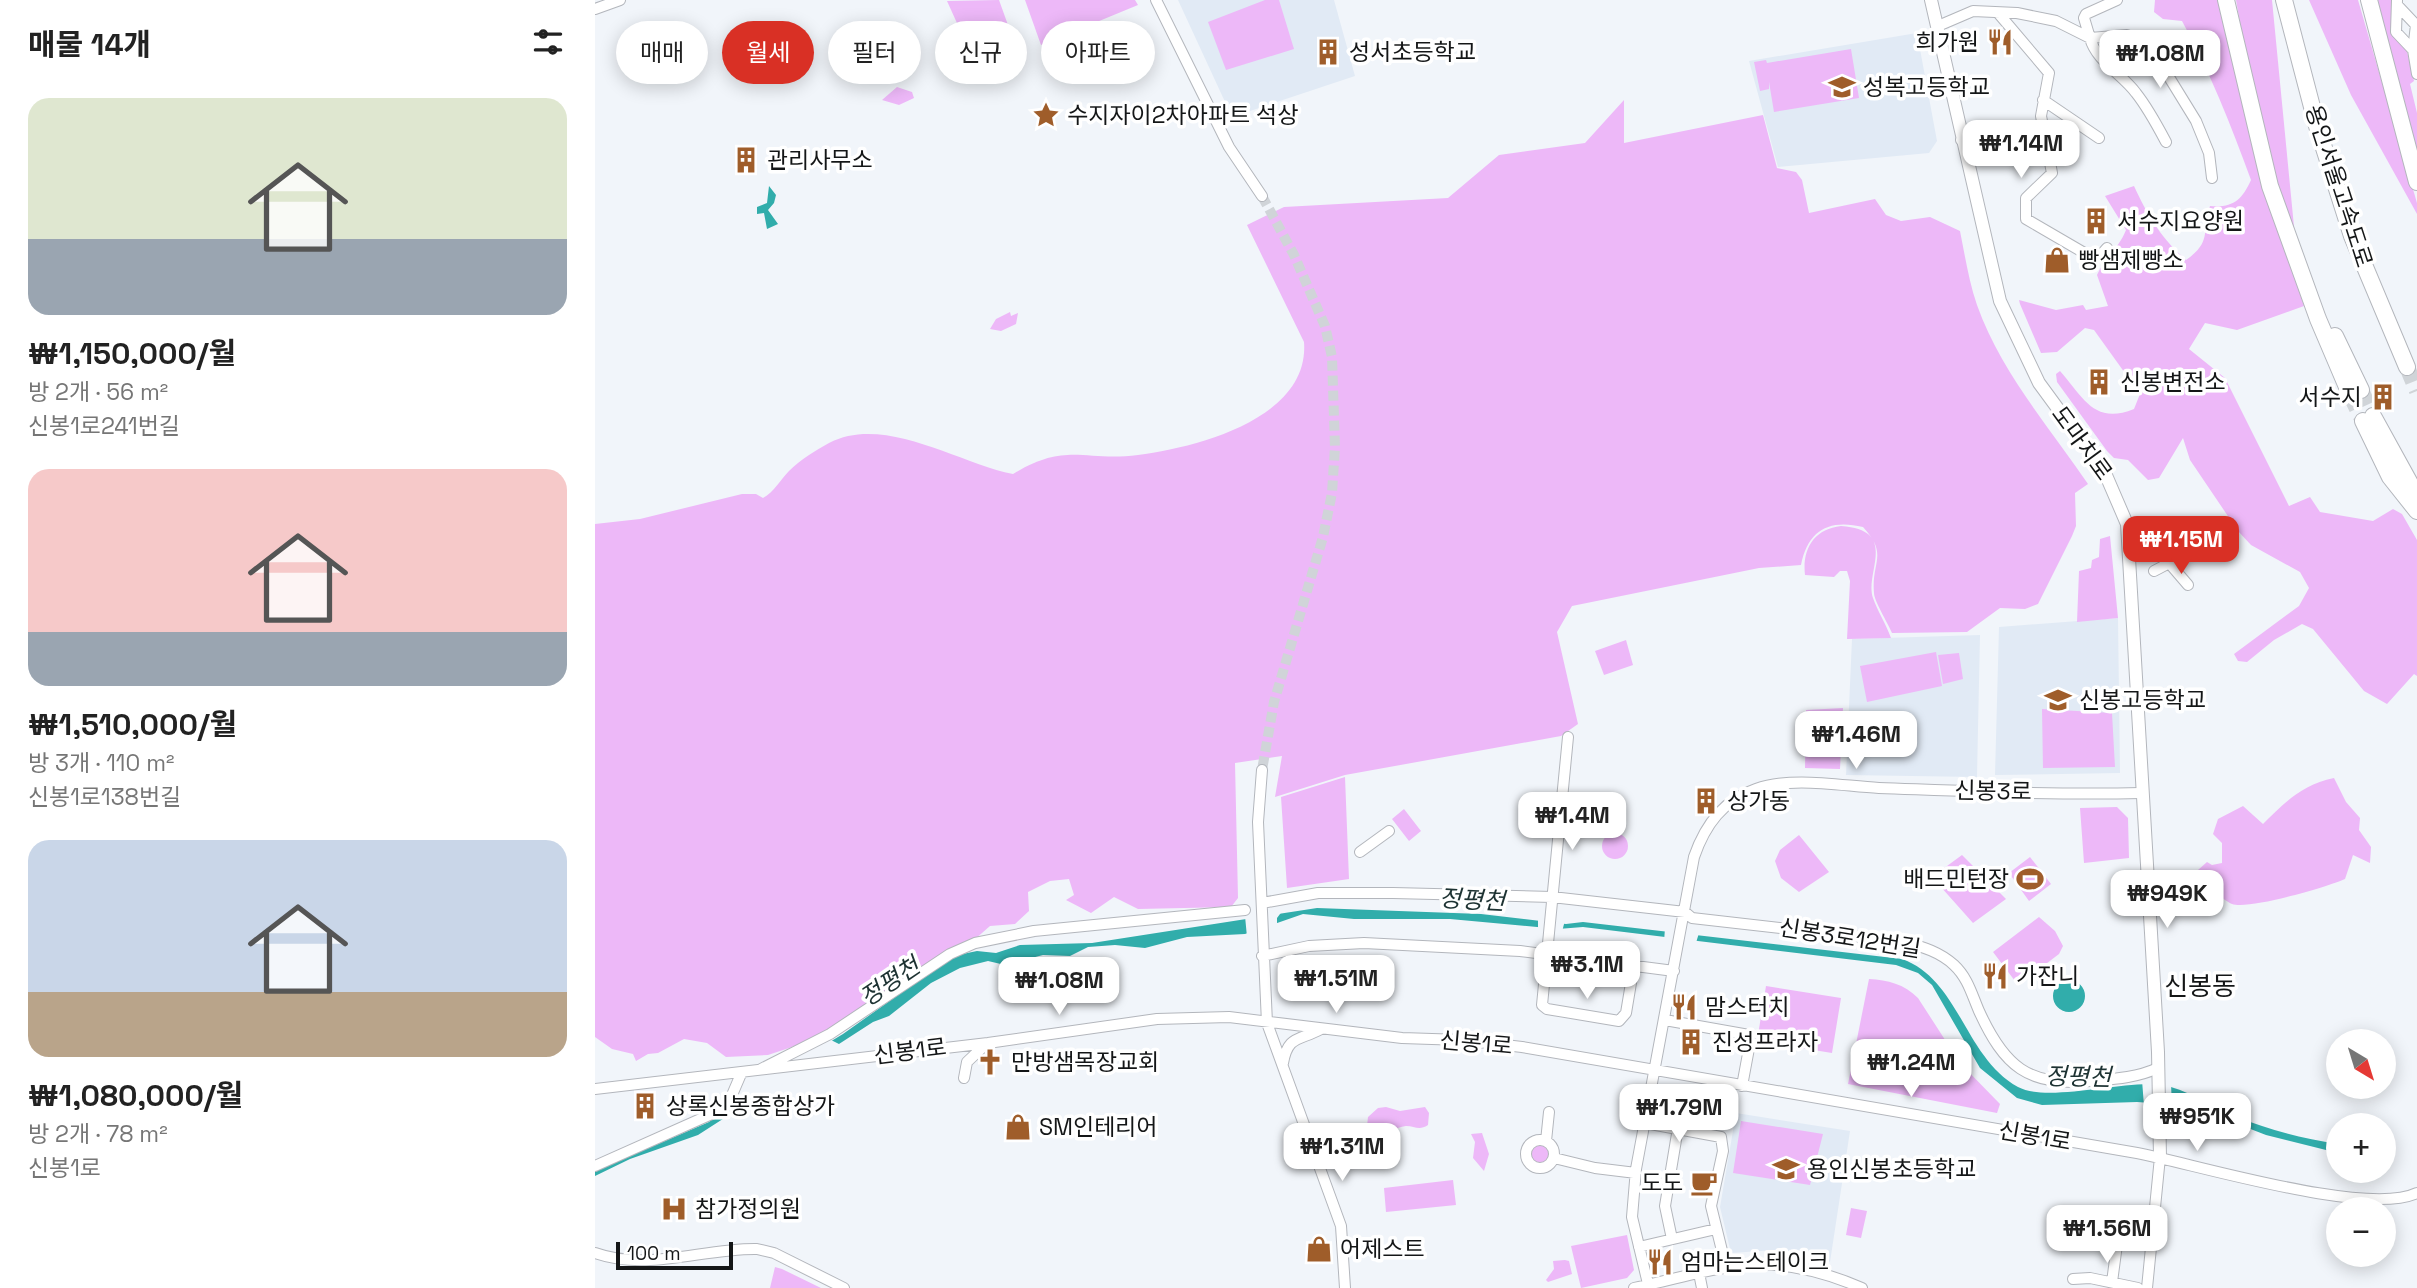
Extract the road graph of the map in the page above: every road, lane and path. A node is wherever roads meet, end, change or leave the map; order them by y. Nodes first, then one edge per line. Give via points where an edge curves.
1 (620, 0) edge
2 (1156, 0) edge
3 (1931, 0) edge
4 (1994, 0) edge
5 (2117, 0) edge
6 (2228, 0) edge
7 (2284, 0) edge
8 (2296, 0) edge
9 (2366, 0) edge
10 (2397, 3) edge
11 (595, 9) edge
12 (1994, 13) junction
13 (2403, 19) junction
14 (1938, 26) junction
15 (2409, 37) junction
16 (2090, 38) junction
17 (2417, 74) edge
18 (2043, 100) junction
19 (2099, 138) dead end
20 (1962, 140) junction
21 (2166, 142) dead end
22 (2014, 150) dead end
23 (2212, 178) dead end
24 (2417, 182) edge
25 (1262, 196) tunnel mouth
26 (2107, 248) dead end
27 (2356, 392) tunnel mouth
28 (2417, 496) edge
29 (2417, 511) edge
30 (2205, 548) dead end
31 (2171, 564) junction
32 (2154, 571) dead end
33 (2188, 585) dead end
34 (1568, 737) dead end
35 (1262, 770) tunnel mouth
36 (2141, 793) junction
37 (1389, 831) dead end
38 (1360, 852) dead end
39 (1551, 902) junction
40 (1262, 905) junction
41 (1245, 910) dead end
42 (1684, 917) junction
43 (1548, 950) junction
44 (1262, 956) junction
45 (1634, 965) junction
46 (1675, 971) junction
47 (1665, 1020) junction
48 (1267, 1023) junction
49 (1321, 1029) junction
50 (988, 1043) junction
51 (1282, 1066) junction
52 (1656, 1070) junction
53 (2158, 1070) junction
54 (748, 1073) junction
55 (964, 1078) dead end
56 (1742, 1086) junction
57 (595, 1089) edge
58 (1549, 1112) dead end
59 (1645, 1123) junction
60 (1678, 1128) junction
61 (1546, 1141) junction
62 (2160, 1157) junction
63 (1554, 1158) junction
64 (595, 1166) edge
65 (1636, 1173) junction
66 (2417, 1193) edge
67 (1716, 1229) junction
68 (2118, 1237) dead end
69 (1672, 1239) junction
70 (1639, 1247) junction
71 (595, 1253) edge
72 (1726, 1267) junction
73 (1699, 1273) junction
74 (2073, 1279) dead end
75 (2112, 1282) junction
76 (1648, 1286) edge
77 (844, 1288) edge
78 (1345, 1288) edge
79 (1634, 1288) edge
80 (1702, 1288) edge
81 (1862, 1288) edge
82 (2139, 1288) edge
83 (2147, 1288) edge

1 - 11 street
2 - 25 street via 1229,147
3 - 14 main road, 도마치로
4 - 12 street
5 - 16 street via 2086,13
6 - 27 highway via 2270,186 2318,319
7 - 8 highway, 용인서울고속도로 via 2352,236 2410,365 2344,188 2303,44
9 - 24 highway
10 - 13 street
12 - 14 street via 1962,14
12 - 16 street via 2056,21
12 - 18 street via 2048,69
13 - 15 street via 2416,25
13 - 15 street via 2396,32
14 - 20 main road, 도마치로
15 - 17 street
16 - 21 street via 2093,50 2150,111
16 - 23 street via 2127,34 2148,43 2196,121 2209,153
18 - 19 street
18 - 26 street via 2041,116 2052,173 2027,198 2026,219 2093,258
20 - 22 street via 1997,152
20 - 36 main road, 도마치로 via 1996,289 2011,329 2039,383 2105,473 2127,524
28 - 29 highway via 2368,419 2390,477
30 - 31 street via 2198,540 2190,540
31 - 32 street
31 - 33 street
34 - 39 street
35 - 40 street via 1258,822
36 - 42 street, 신봉3로 via 1983,792 1797,783 1757,789 1722,808 1704,831 1694,857
36 - 53 main road, 도마치로
37 - 38 street
39 - 40 street, 신봉3로12번길 via 1332,892
39 - 42 street, 신봉3로12번길
39 - 43 street
40 - 44 street
41 - 54 street via 1034,931 975,943 950,954 830,1034
42 - 46 street, 신봉3로
42 - 53 street, 신봉3로12번길 via 1892,941 1932,950 1961,973 1991,1036 2016,1069 2052,1083 2139,1077
43 - 44 street via 1353,943
43 - 45 street
43 - 45 street via 1543,1007 1615,1022 1626,1015
44 - 48 street
45 - 46 street
46 - 47 street
47 - 52 street
47 - 56 street via 1749,1035
48 - 49 street, 신봉1로
48 - 50 street, 신봉1로 via 1229,1017 1157,1019
48 - 51 street
49 - 51 street via 1287,1045
49 - 52 street, 신봉1로 via 1522,1047
50 - 54 street, 신봉1로
50 - 55 street via 967,1062
51 - 78 street via 1341,1226
52 - 56 street, 신봉1로
52 - 59 street
53 - 62 main road, 도마치로
54 - 57 street, 신봉1로
54 - 64 street via 729,1102 714,1113
56 - 62 street, 신봉1로
58 - 61 street
59 - 60 street
59 - 65 street
60 - 67 street via 1714,1134 1724,1143 1711,1206
60 - 69 street via 1665,1206
61 - 63 street via 1554,1149
61 - 63 street via 1531,1143 1527,1160 1544,1168
62 - 66 street, 신봉1로 via 2225,1176 2326,1192 2369,1198
62 - 83 street
63 - 65 street
65 - 70 street via 1632,1217
67 - 69 street
67 - 72 street
68 - 75 street
69 - 70 street
70 - 76 street
71 - 77 street via 648,1260 757,1249
72 - 73 street
72 - 81 street via 1773,1263 1806,1267
73 - 76 street
73 - 80 street
74 - 75 street
75 - 82 street
76 - 79 street

